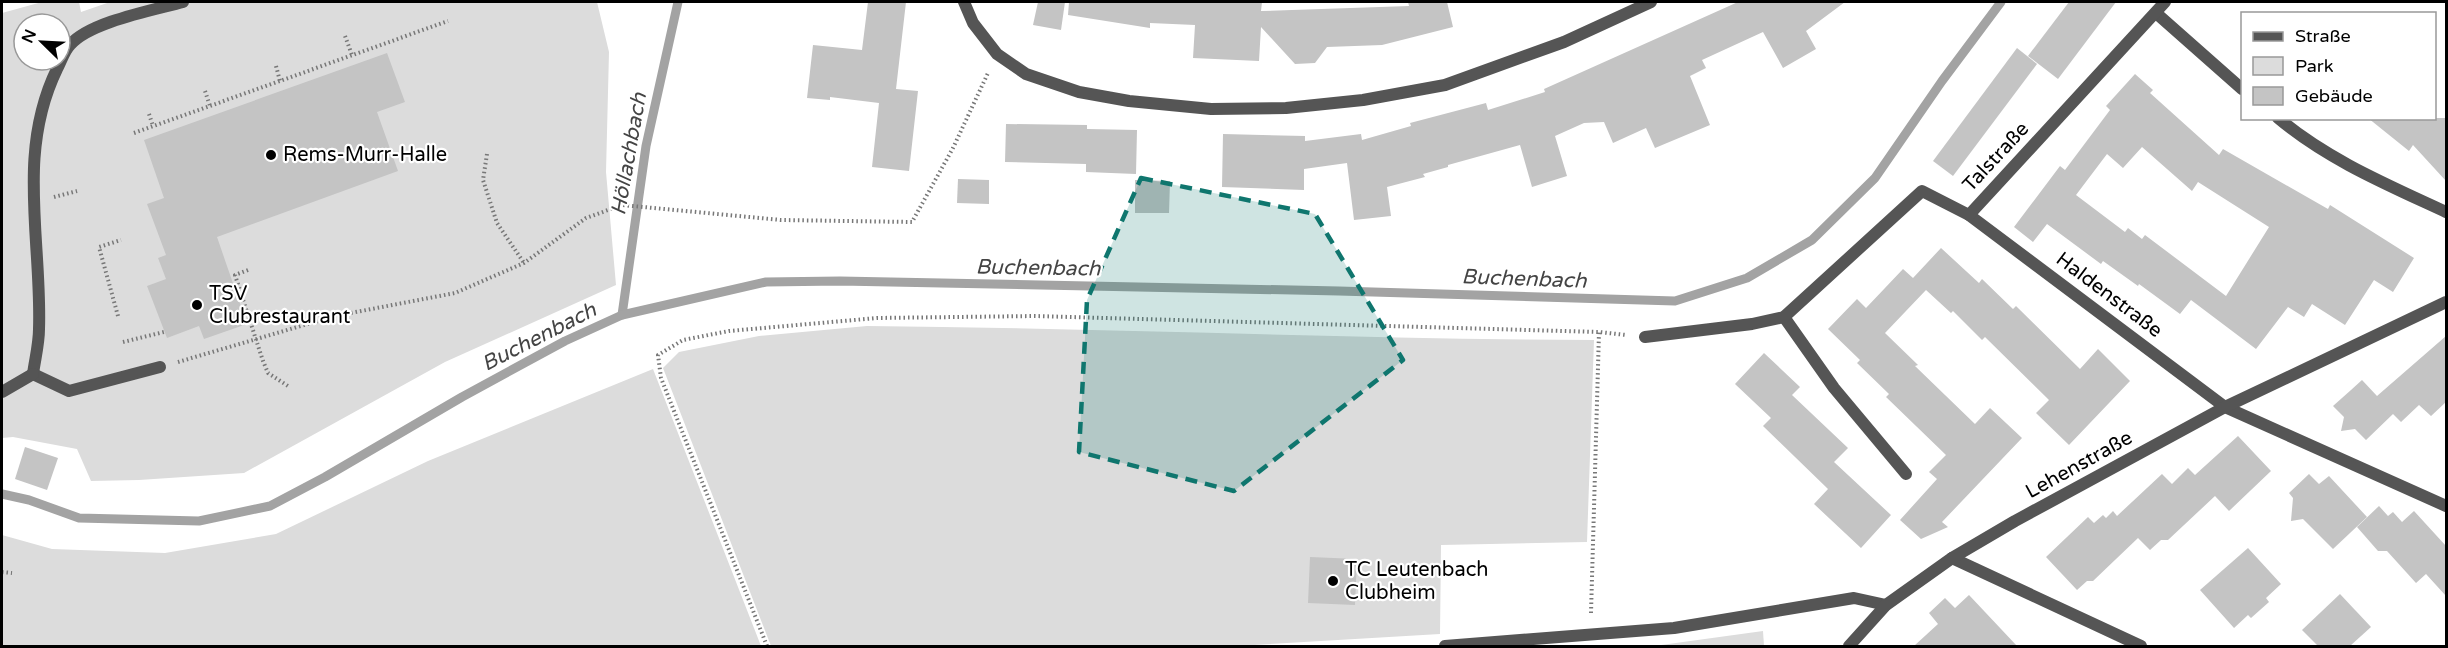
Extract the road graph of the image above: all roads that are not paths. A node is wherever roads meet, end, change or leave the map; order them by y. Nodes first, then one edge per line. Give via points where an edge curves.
1 (183, 2) edge
2 (964, 2) edge
3 (1651, 2) edge
4 (2165, 2) edge
5 (2156, 13) junction
6 (2241, 88) edge
7 (2280, 120) edge
8 (2446, 212) edge
9 (1969, 214) junction
10 (2446, 302) edge
11 (1784, 317) junction
12 (1645, 337) dead end
13 (160, 367) road end
14 (33, 374) junction
15 (2, 392) edge
16 (2225, 407) junction
17 (1906, 474) dead end
18 (2446, 506) edge
19 (1952, 558) junction
20 (1886, 605) junction
21 (1445, 646) edge
22 (1849, 646) edge
23 (2141, 646) edge

1 - 14 street via 94,28 70,45 49,87 39,117 32,190 39,330
2 - 3 street via 997,54 1026,74 1079,92 1212,109 1286,108 1363,100 1445,85 1564,42
4 - 5 street, Talstraße
5 - 6 street
5 - 9 street, Talstraße
7 - 8 street via 2367,176
9 - 11 street, Talstraße via 1922,191
9 - 16 street, Haldenstraße
10 - 16 street, Lehenstraße
11 - 12 street
11 - 17 street via 1834,388
13 - 14 street via 69,391
14 - 15 street
16 - 18 street
16 - 19 street, Lehenstraße
19 - 20 street, Lehenstraße
19 - 23 street
20 - 21 street via 1854,598 1674,628
20 - 22 street, Lehenstraße

